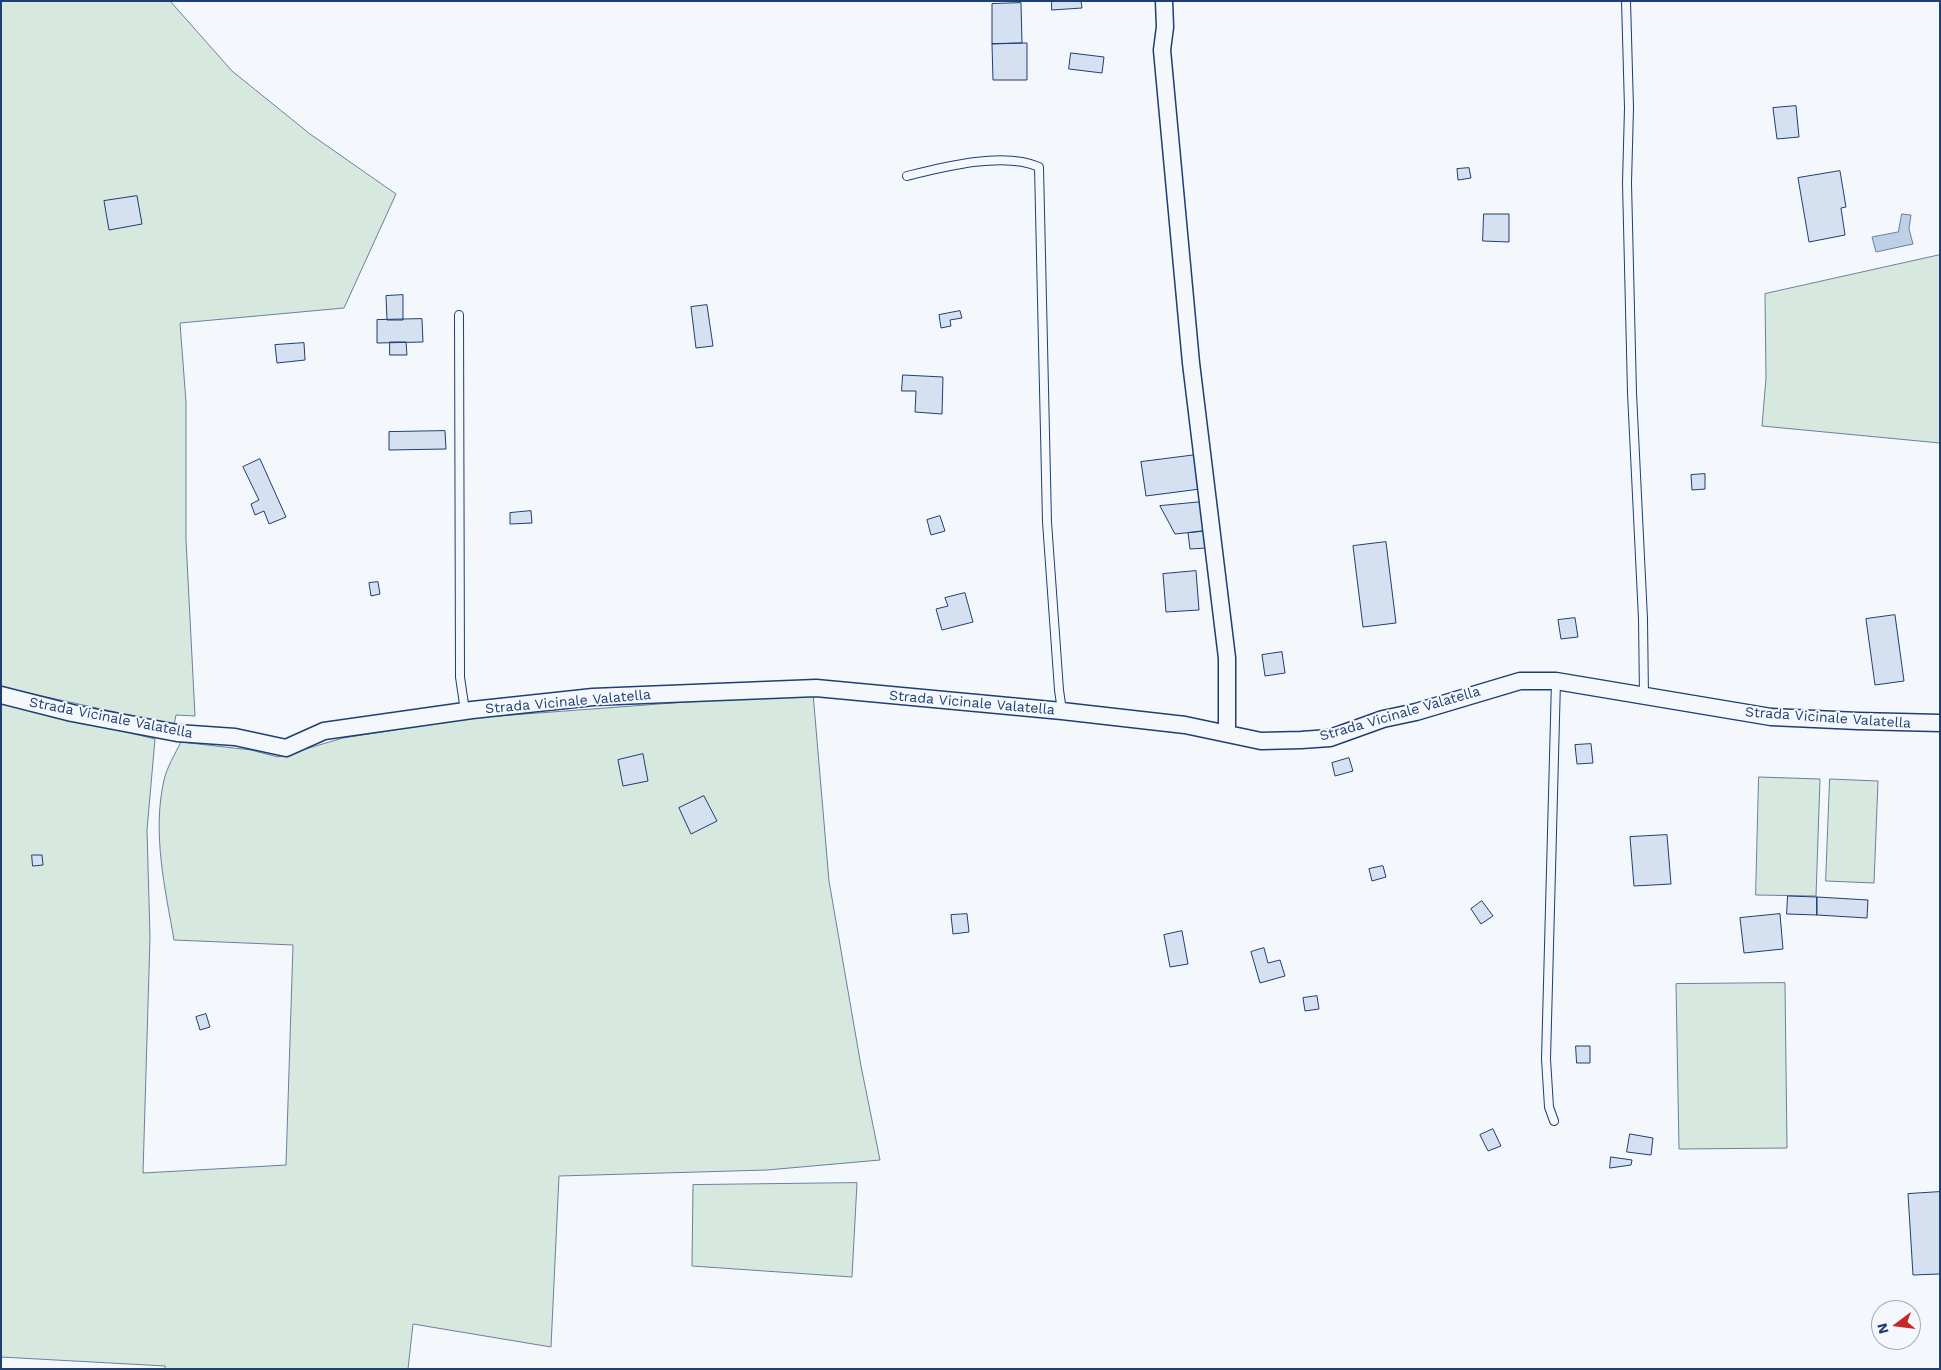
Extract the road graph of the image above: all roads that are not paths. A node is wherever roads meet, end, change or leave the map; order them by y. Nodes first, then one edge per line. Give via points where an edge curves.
1 (1164, 1) edge
2 (1626, 1) edge
3 (907, 176) dead end
4 (459, 315) dead end
5 (1556, 681) junction
6 (1, 695) edge
7 (1644, 697) junction
8 (1062, 710) junction
9 (465, 711) junction
10 (1940, 723) edge
11 (1227, 732) junction
12 (1554, 1121) dead end

1 - 11 street via 1162,50 1165,88 1191,363 1227,658
2 - 7 lane via 1632,393
3 - 8 lane via 952,164 974,162 1015,161 1039,167 1047,522
4 - 9 lane via 460,677
5 - 7 street, Strada Vicinale Valatella
5 - 11 street, Strada Vicinale Valatella via 1520,681 1383,719 1330,738 1261,741
5 - 12 lane via 1546,1059 1549,1107
6 - 9 street, Strada Vicinale Valatella via 72,713 168,731 235,737 286,748 324,731
7 - 10 street, Strada Vicinale Valatella via 1771,717
8 - 9 street, Strada Vicinale Valatella via 816,688 593,697
8 - 11 street, Strada Vicinale Valatella

